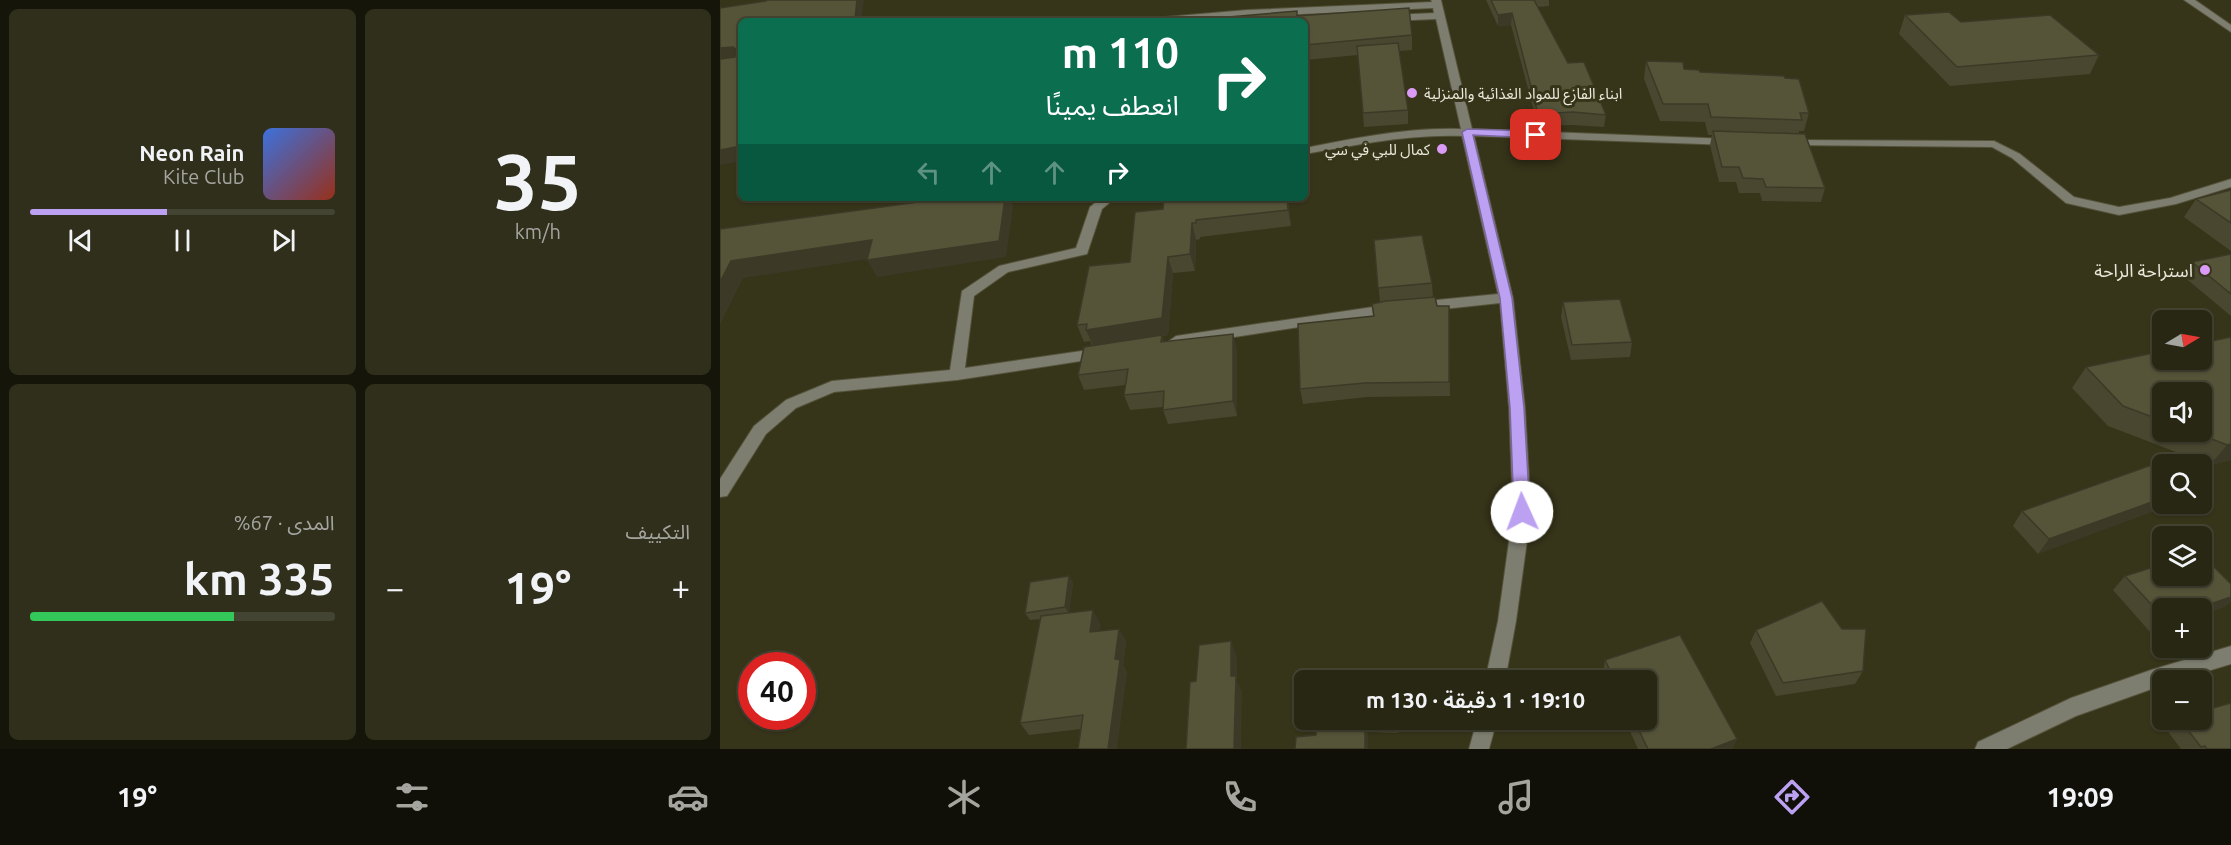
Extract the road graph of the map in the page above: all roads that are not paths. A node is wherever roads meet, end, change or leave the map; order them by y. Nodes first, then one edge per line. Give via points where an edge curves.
1 (2189, 0) edge
2 (1438, 7) edge
3 (1189, 18) edge
4 (1384, 19) edge
5 (2231, 28) edge
6 (1467, 132) junction
7 (1741, 142) edge
8 (1776, 143) edge
9 (1308, 150) edge
10 (2231, 183) edge
11 (1105, 201) edge
12 (1506, 298) junction
13 (1157, 344) edge
14 (1122, 350) edge
15 (957, 375) junction
16 (721, 491) edge
17 (2231, 655) edge
18 (1497, 670) edge
19 (1484, 730) edge
20 (1479, 749) edge
21 (1985, 749) edge

1 - 5 street
2 - 3 street
2 - 4 street
2 - 6 street
6 - 7 street
6 - 9 street via 1394,135
6 - 12 street
8 - 10 street via 1994,144 2016,156 2070,200 2118,211 2172,201
11 - 15 street via 1096,207 1082,251 1004,269 967,294
12 - 13 street via 1387,309
12 - 18 street via 1522,512
14 - 15 street
15 - 16 street via 832,387 791,404 760,430
17 - 21 street via 2071,708
19 - 20 street

